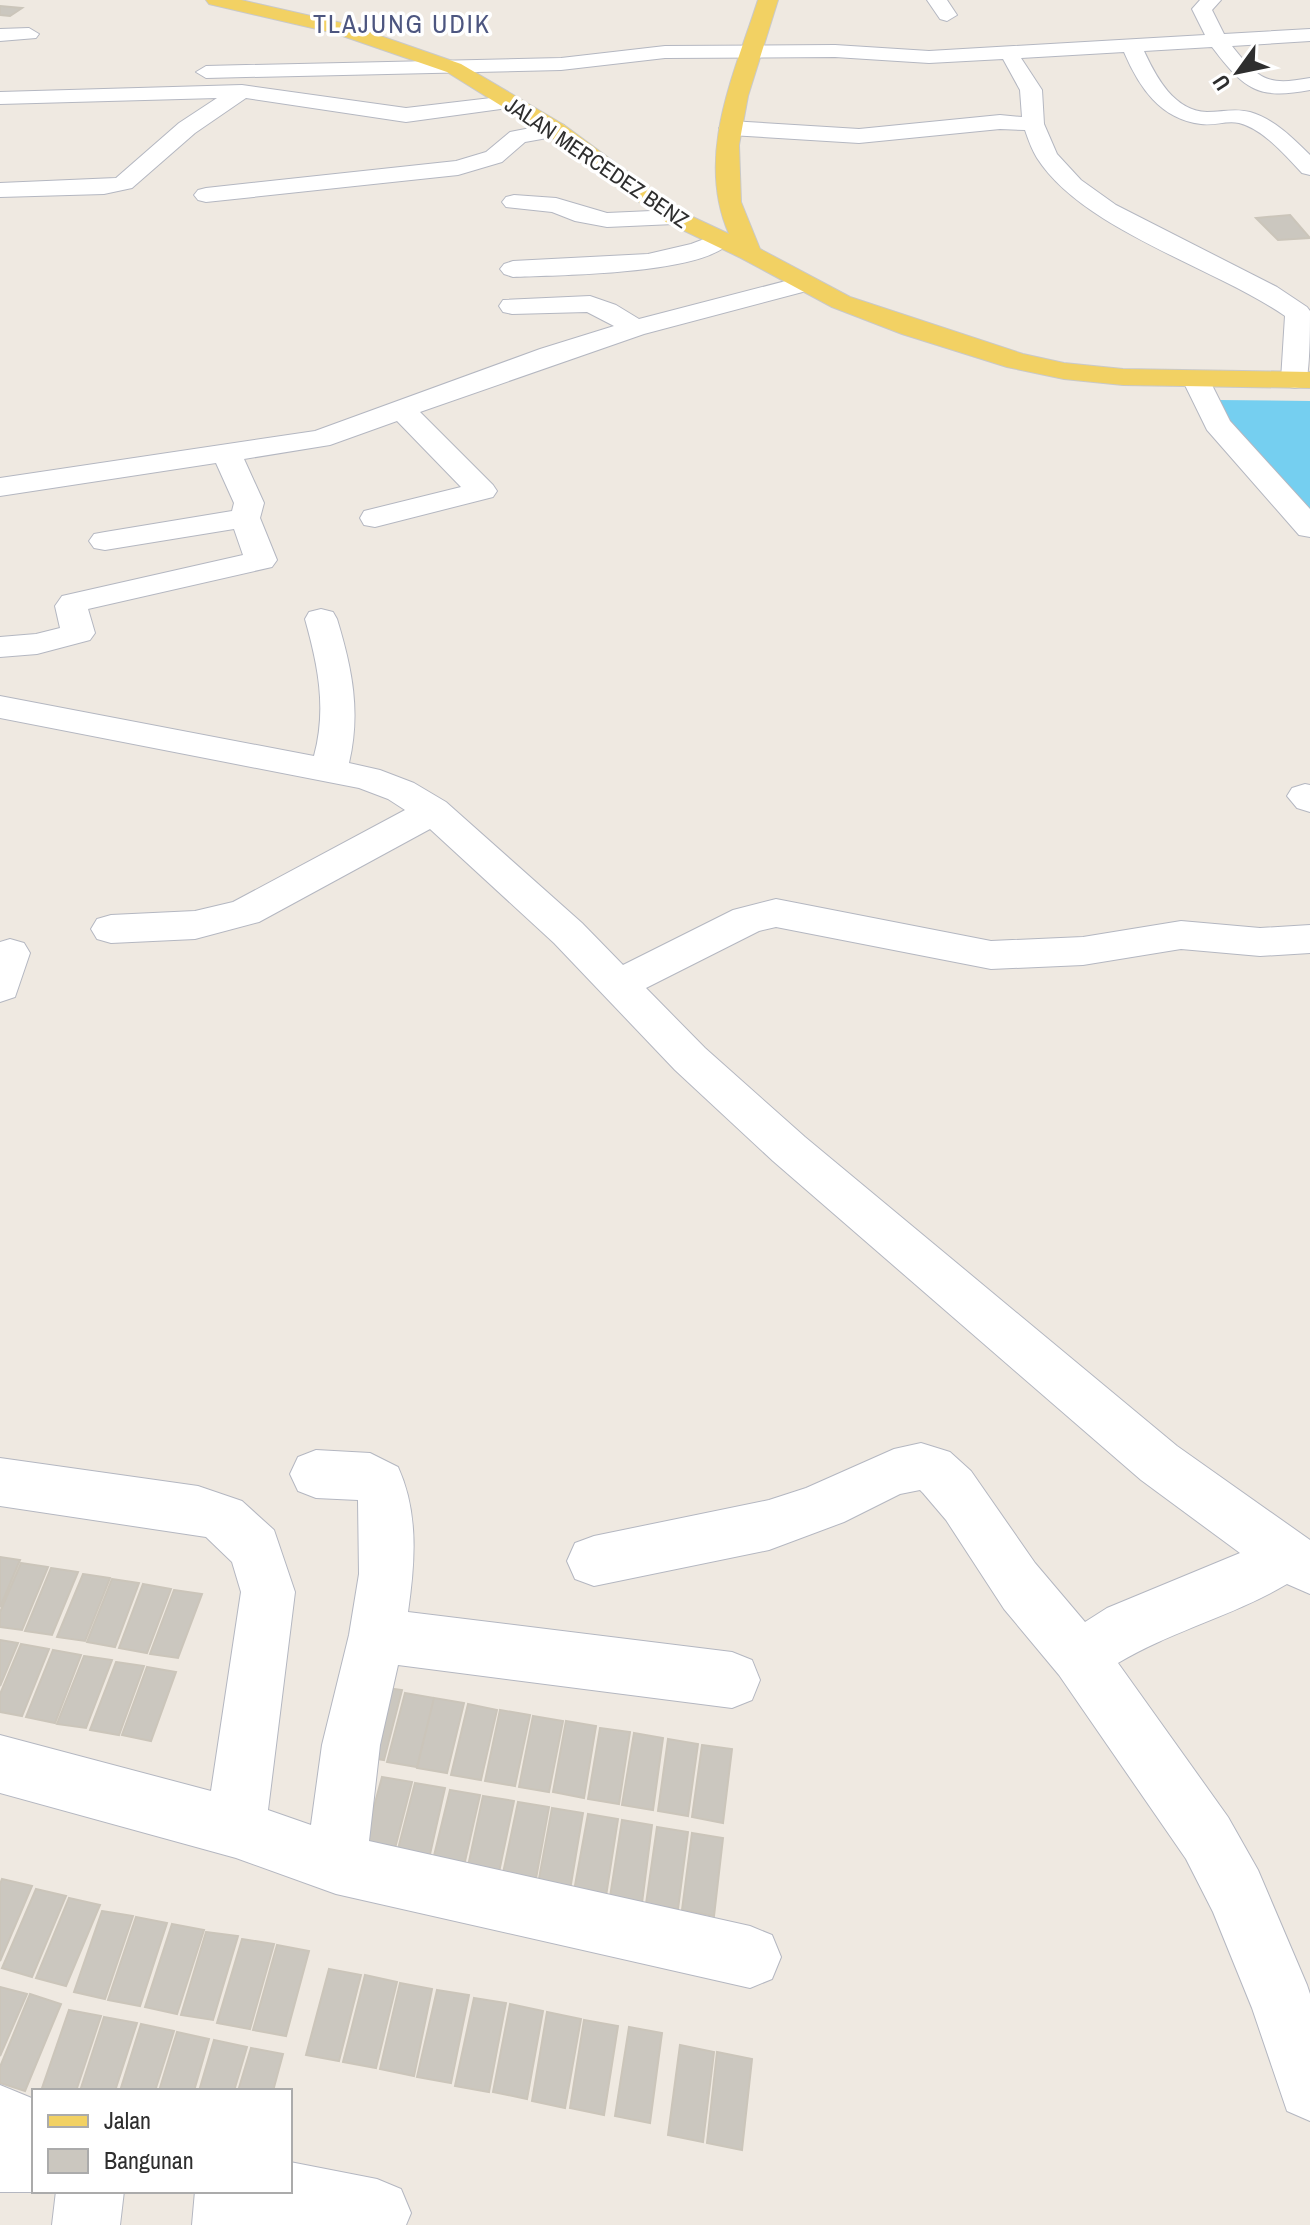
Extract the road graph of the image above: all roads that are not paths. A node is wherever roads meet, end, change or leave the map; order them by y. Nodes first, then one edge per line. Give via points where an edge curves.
1 (216, 0) edge
2 (768, 0) edge
3 (1211, 0) edge
4 (29, 34) dead end
5 (0, 35) edge
6 (1310, 35) edge
7 (1218, 40) junction
8 (1132, 47) junction
9 (753, 51) junction
10 (1012, 60) dead end
11 (454, 68) junction
12 (206, 72) dead end
13 (1310, 84) edge
14 (242, 91) junction
15 (0, 98) edge
16 (980, 100) dead end
17 (512, 104) junction
18 (1000, 122) junction
19 (1033, 124) junction
20 (730, 128) junction
21 (556, 130) junction
22 (514, 138) junction
23 (1300, 146) edge
24 (1310, 168) edge
25 (0, 190) edge
26 (206, 195) dead end
27 (514, 202) dead end
28 (674, 217) junction
29 (720, 240) junction
30 (750, 253) junction
31 (513, 269) dead end
32 (805, 284) junction
33 (512, 306) dead end
34 (635, 328) junction
35 (1196, 379) junction
36 (1303, 380) edge
37 (403, 411) junction
38 (226, 453) junction
39 (0, 487) edge
40 (245, 518) junction
41 (375, 518) dead end
42 (1310, 528) edge
43 (105, 541) dead end
44 (321, 619) dead end
45 (0, 647) edge
46 (0, 707) edge
47 (329, 770) junction
48 (433, 811) junction
49 (111, 929) dead end
50 (1310, 939) edge
51 (620, 984) junction
52 (316, 1474) dead end
53 (0, 1482) edge
54 (594, 1561) dead end
55 (1298, 1562) edge
56 (377, 1635) junction
57 (1079, 1656) junction
58 (732, 1680) dead end
59 (0, 1764) edge
60 (236, 1828) junction
61 (336, 1864) junction
62 (750, 1957) dead end
63 (1297, 2008) edge
64 (1310, 2088) edge
65 (0, 2118) edge
66 (32, 2131) edge
67 (0, 2158) edge
68 (32, 2158) edge
69 (90, 2193) edge
70 (229, 2193) edge
71 (272, 2193) edge
72 (377, 2213) dead end
73 (86, 2225) edge
74 (226, 2225) edge

1 - 11 main road, JALAN MERCEDEZ BENZ via 339,28
2 - 9 main road
3 - 7 street via 1203,15
4 - 5 street
6 - 7 street
7 - 8 street
7 - 13 street via 1264,87
8 - 9 street via 929,57
8 - 23 street via 1148,80 1170,105 1201,118 1246,118
9 - 11 street via 645,52 583,62
9 - 20 main road
10 - 19 street via 1031,90
11 - 12 street
11 - 17 main road, JALAN MERCEDEZ BENZ
14 - 15 street
14 - 17 street via 406,115
14 - 25 street via 187,128 124,183
16 - 18 street
17 - 21 main road, JALAN MERCEDEZ BENZ
17 - 22 street via 490,117
18 - 19 street
18 - 20 street via 859,136
19 - 36 street via 1037,143 1056,168 1096,203 1255,284 1298,313
20 - 30 main road via 725,157 728,197
21 - 22 street
21 - 28 main road, JALAN MERCEDEZ BENZ
22 - 26 street via 494,157 458,168
23 - 24 street
27 - 28 street via 556,205 607,220
28 - 29 main road, JALAN MERCEDEZ BENZ
29 - 30 main road, JALAN MERCEDEZ BENZ
29 - 31 street via 657,259
30 - 32 main road, JALAN MERCEDEZ BENZ
32 - 34 street
32 - 35 main road, JALAN MERCEDEZ BENZ via 911,328 1017,361 1123,377
33 - 34 street via 590,304
34 - 37 street
35 - 36 main road, JALAN MERCEDEZ BENZ
35 - 42 street via 1217,424
37 - 38 street via 320,439
37 - 41 street via 482,491
38 - 39 street
38 - 40 street via 249,503
40 - 43 street
40 - 45 street via 261,560 74,603 78,633
44 - 47 street via 338,714
46 - 47 street
47 - 48 street via 401,791
48 - 49 street via 245,912 195,925
48 - 51 street
50 - 51 street via 1260,942 1181,935 1083,951 991,955 776,913 747,920
51 - 55 street via 690,1059 789,1149 1159,1463
52 - 56 street via 370,1477 385,1495 388,1545
53 - 60 street via 198,1510 223,1518 255,1548 268,1592
54 - 57 street via 744,1534 824,1506 900,1470 922,1466 947,1482 1026,1594
55 - 57 street via 1127,1627
56 - 58 street
56 - 61 street via 351,1745
57 - 63 street via 1207,1838
59 - 60 street
60 - 61 street
61 - 62 street
63 - 64 street
65 - 66 street
67 - 68 street
69 - 73 street
70 - 74 street
71 - 72 street

